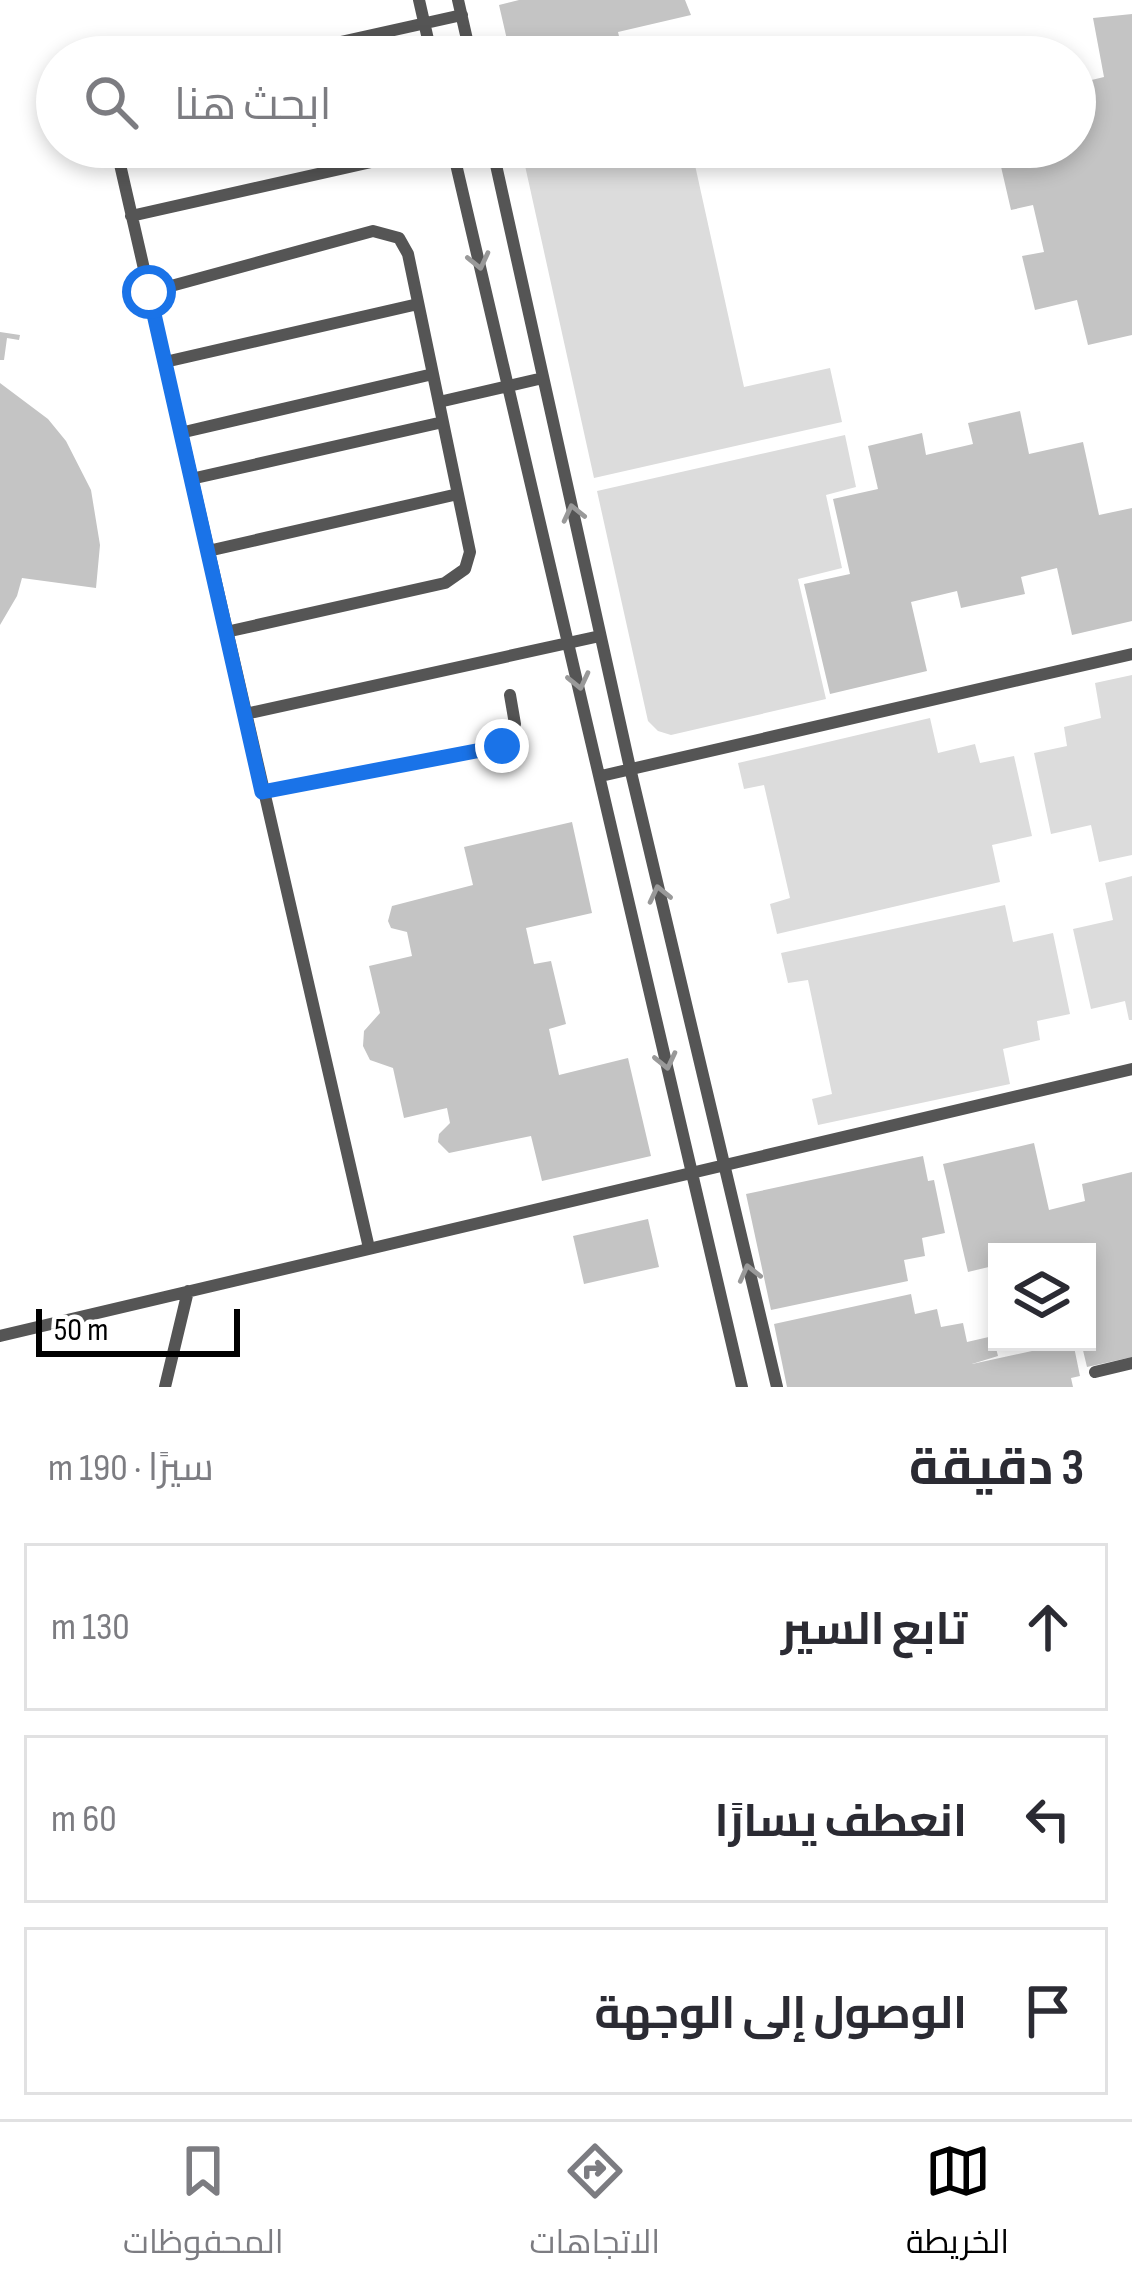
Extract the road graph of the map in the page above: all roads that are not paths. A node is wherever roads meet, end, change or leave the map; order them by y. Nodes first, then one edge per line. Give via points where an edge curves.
1 (419, 0) edge
2 (460, 7) edge
3 (424, 23) junction
4 (367, 36) edge
5 (427, 36) edge
6 (121, 168) edge
7 (345, 168) edge
8 (457, 168) edge
9 (497, 168) edge
10 (131, 216) junction
11 (149, 292) junction
12 (418, 304) junction
13 (165, 362) junction
14 (433, 374) junction
15 (543, 378) junction
16 (509, 386) junction
17 (439, 402) junction
18 (443, 422) junction
19 (181, 433) junction
20 (191, 479) junction
21 (458, 494) junction
22 (208, 551) junction
23 (226, 632) junction
24 (600, 636) junction
25 (570, 642) junction
26 (1132, 654) edge
27 (510, 695) dead end
28 (245, 714) junction
29 (630, 768) junction
30 (601, 776) junction
31 (262, 792) junction
32 (1132, 1069) edge
33 (722, 1163) junction
34 (691, 1170) junction
35 (369, 1247) junction
36 (188, 1291) junction
37 (0, 1336) edge
38 (1132, 1364) edge
39 (1095, 1372) dead end
40 (165, 1387) edge
41 (742, 1387) edge
42 (777, 1387) edge

1 - 3 lane
2 - 3 lane
3 - 4 lane
3 - 5 lane
6 - 10 lane
7 - 10 lane
8 -> 16 lane
9 - 15 lane
10 - 11 lane
11 - 12 lane via 382,230 405,245
11 - 13 lane
12 - 13 lane
12 - 14 lane
13 - 19 lane
14 - 17 lane
14 - 19 lane
15 - 16 lane
24 -> 15 lane
16 - 17 lane
16 - 25 lane
17 - 18 lane
18 - 20 lane
18 - 21 lane
19 - 20 lane
20 - 22 lane
21 - 22 lane
21 - 23 lane via 470,552 453,580
22 - 23 lane
23 - 28 lane
24 - 25 lane
24 - 29 lane
25 - 28 lane
25 -> 30 lane
26 - 29 lane
27 - 31 lane via 513,733 494,749
28 - 31 lane
29 - 30 lane
33 -> 29 lane
30 -> 34 lane
31 - 35 lane
32 - 33 lane
33 - 34 lane
42 -> 33 lane
34 - 35 lane
34 - 41 lane
35 - 36 lane
36 - 37 lane
36 - 40 lane
38 - 39 lane

